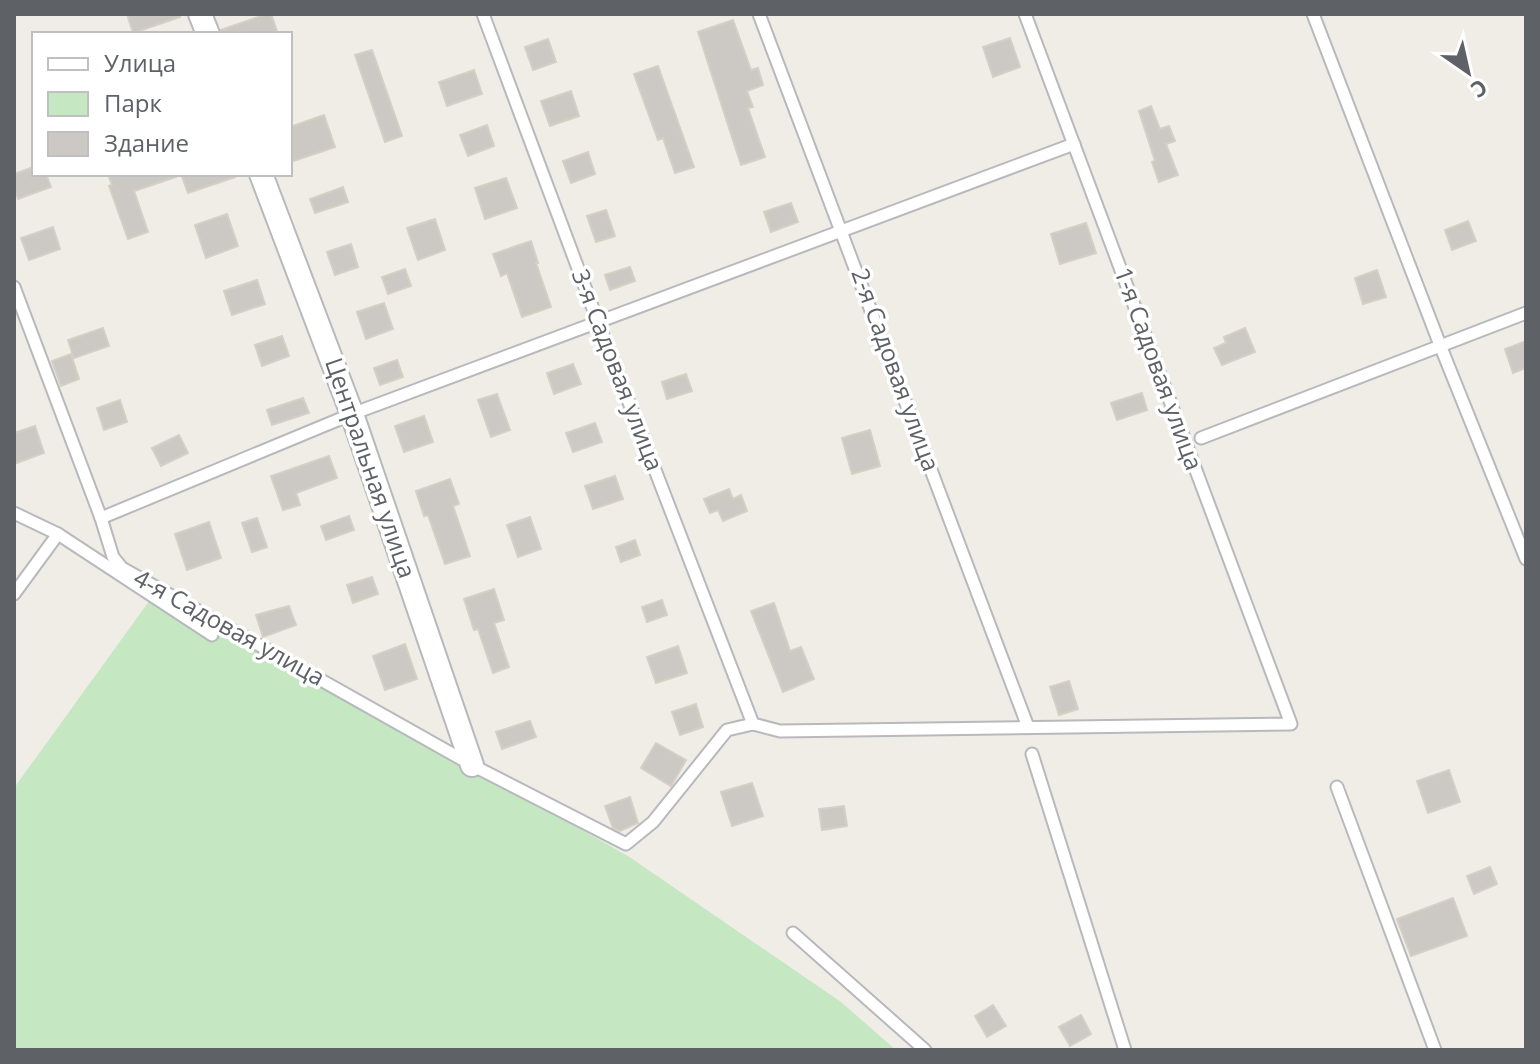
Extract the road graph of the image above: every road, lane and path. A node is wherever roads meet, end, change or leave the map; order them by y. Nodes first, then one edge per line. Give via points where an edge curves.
1 (483, 14) edge
2 (759, 14) edge
3 (1025, 14) edge
4 (1313, 14) edge
5 (1074, 144) junction
6 (262, 176) edge
7 (843, 230) junction
8 (14, 287) edge
9 (1526, 313) edge
10 (598, 322) junction
11 (1440, 345) junction
12 (352, 414) junction
13 (1201, 438) dead end
14 (14, 513) edge
15 (101, 518) junction
16 (58, 534) junction
17 (1526, 559) edge
18 (14, 594) edge
19 (212, 635) dead end
20 (753, 724) junction
21 (1028, 727) junction
22 (1032, 754) dead end
23 (472, 765) junction
24 (1337, 787) dead end
25 (793, 933) dead end
26 (925, 1050) edge
27 (1125, 1050) edge
28 (1435, 1050) edge

1 - 10 lane, 3-я Садовая улица
2 - 7 lane, 2-я Садовая улица
3 - 5 lane, 1-я Садовая улица
4 - 11 lane
5 - 7 lane
5 - 21 lane, 1-я Садовая улица via 1291,724
6 - 12 street, Центральная улица
7 - 10 lane
7 - 21 lane, 2-я Садовая улица
8 - 15 lane, 4-я Садовая улица
9 - 11 lane
10 - 12 lane
10 - 20 lane, 3-я Садовая улица
11 - 13 lane
11 - 17 lane
12 - 15 lane
12 - 23 street, Центральная улица
14 - 16 lane
15 - 23 lane, 4-я Садовая улица via 113,557 122,568
16 - 18 lane
16 - 19 lane
20 - 21 lane via 780,731
20 - 23 lane, 4-я Садовая улица via 727,730 653,822 626,844
22 - 27 lane
24 - 28 lane
25 - 26 lane

